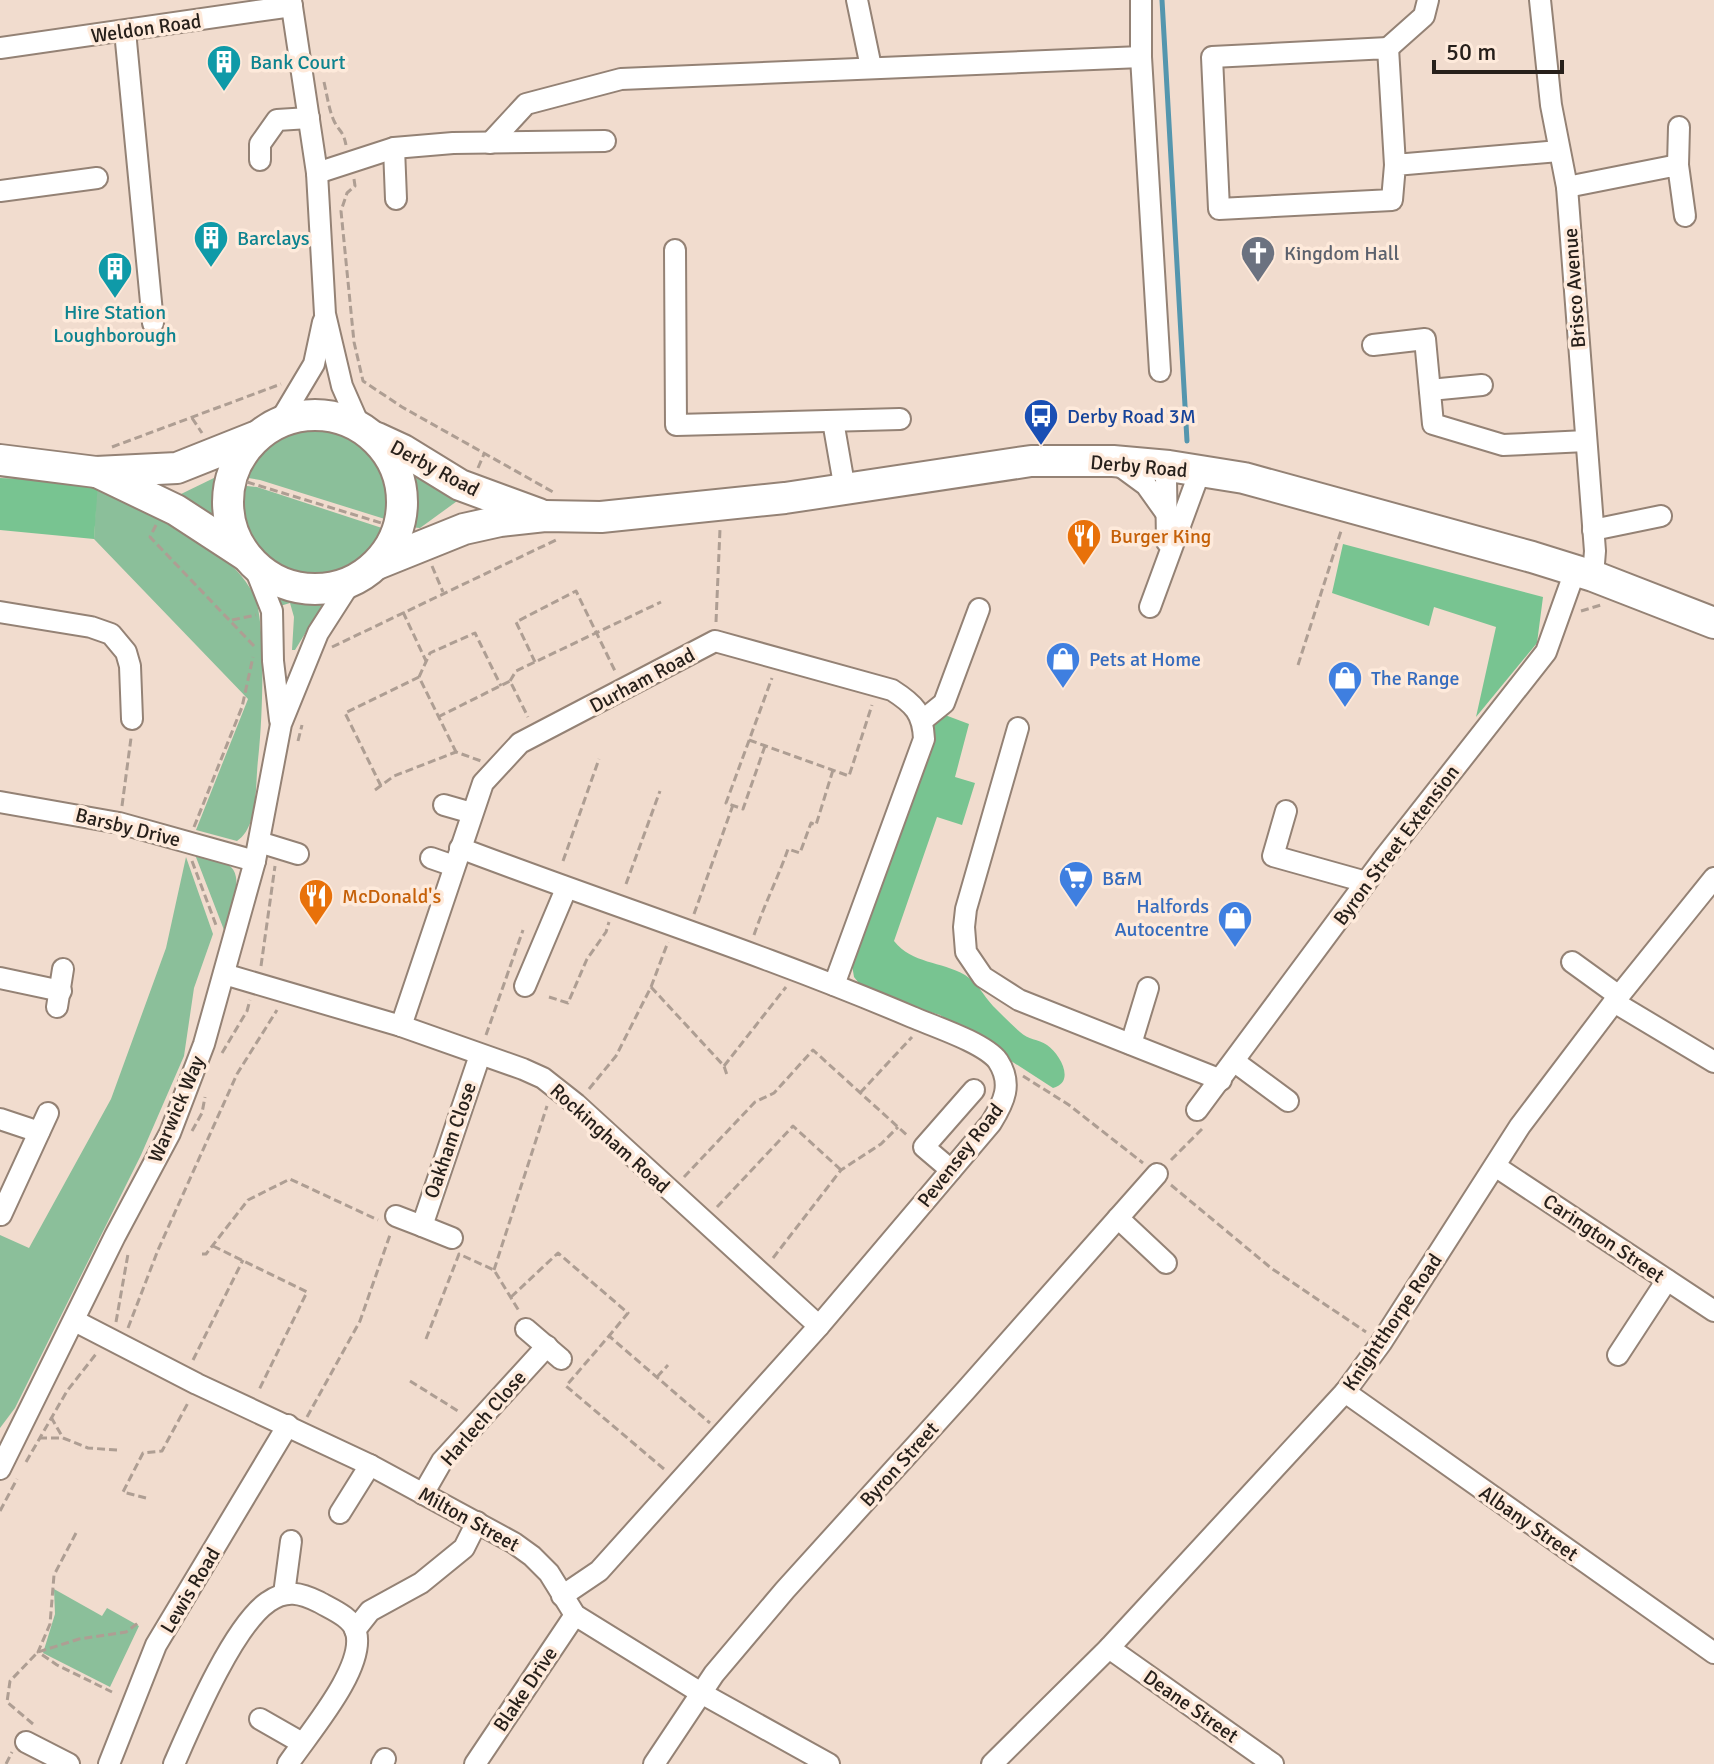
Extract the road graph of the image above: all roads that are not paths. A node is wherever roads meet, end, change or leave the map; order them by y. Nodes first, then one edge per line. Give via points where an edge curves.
1 (857, 0) edge
2 (1141, 0) edge
3 (1428, 0) edge
4 (1540, 0) edge
5 (291, 3) edge
6 (125, 31) junction
7 (0, 48) edge
8 (1388, 48) junction
9 (1141, 57) junction
10 (871, 67) junction
11 (309, 118) junction
12 (1679, 127) dead end
13 (605, 141) dead end
14 (490, 143) junction
15 (394, 148) junction
16 (1559, 151) junction
17 (260, 160) dead end
18 (1395, 165) junction
19 (1678, 165) junction
20 (317, 173) junction
21 (97, 178) dead end
22 (1567, 187) junction
23 (0, 191) edge
24 (396, 199) dead end
25 (1685, 216) dead end
26 (675, 250) dead end
27 (325, 314) junction
28 (153, 323) dead end
29 (1373, 345) dead end
30 (1160, 371) dead end
31 (1482, 385) dead end
32 (1430, 390) junction
33 (900, 419) dead end
34 (833, 421) junction
35 (267, 429) junction
36 (366, 431) junction
37 (1586, 441) junction
38 (0, 460) edge
39 (101, 460) junction
40 (1113, 461) junction
41 (1169, 466) junction
42 (1200, 471) junction
43 (845, 490) junction
44 (554, 516) junction
45 (1168, 516) junction
46 (1661, 516) dead end
47 (1593, 530) junction
48 (250, 559) junction
49 (1165, 562) junction
50 (377, 564) junction
51 (1584, 574) junction
52 (352, 580) junction
53 (1150, 607) dead end
54 (979, 609) dead end
55 (0, 612) edge
56 (1714, 623) edge
57 (137, 709) road end
58 (923, 720) junction
59 (281, 724) junction
60 (1018, 728) dead end
61 (0, 802) edge
62 (444, 805) dead end
63 (1286, 811) dead end
64 (472, 813) junction
65 (272, 851) junction
66 (457, 857) junction
67 (431, 858) dead end
68 (1714, 878) edge
69 (1366, 882) junction
70 (566, 889) junction
71 (1572, 962) dead end
72 (63, 969) dead end
73 (224, 974) junction
74 (0, 978) edge
75 (834, 985) junction
76 (525, 986) dead end
77 (1148, 988) dead end
78 (1616, 999) junction
79 (401, 1026) junction
80 (1131, 1044) junction
81 (480, 1055) junction
82 (1235, 1062) junction
83 (1714, 1062) edge
84 (1221, 1080) junction
85 (974, 1090) dead end
86 (1288, 1101) dead end
87 (1197, 1110) road end
88 (48, 1113) dead end
89 (0, 1119) edge
90 (39, 1132) junction
91 (1495, 1166) junction
92 (951, 1170) junction
93 (1157, 1174) road end
94 (1, 1215) edge
95 (1118, 1218) junction
96 (394, 1222) road end
97 (422, 1226) junction
98 (452, 1238) dead end
99 (1166, 1263) dead end
100 (1667, 1280) junction
101 (1714, 1311) edge
102 (75, 1321) junction
103 (819, 1326) junction
104 (526, 1329) road end
105 (1618, 1355) dead end
106 (1345, 1392) junction
107 (293, 1428) junction
108 (370, 1465) junction
109 (0, 1469) edge
110 (423, 1494) junction
111 (340, 1513) dead end
112 (477, 1522) junction
113 (291, 1541) dead end
114 (284, 1594) junction
115 (562, 1596) junction
116 (575, 1615) junction
117 (355, 1630) junction
118 (1109, 1648) junction
119 (1714, 1653) edge
120 (701, 1693) junction
121 (260, 1719) dead end
122 (29, 1733) road end
123 (302, 1743) junction
124 (69, 1764) edge
125 (109, 1764) edge
126 (174, 1764) edge
127 (288, 1764) edge
128 (475, 1764) edge
129 (654, 1764) edge
130 (829, 1764) edge
131 (992, 1764) edge
132 (1273, 1764) edge

1 - 10 street
2 - 9 street
3 - 8 street via 1424,16
4 - 16 street, Brisco Avenue
5 - 6 street, Weldon Road
5 - 11 street
6 - 7 street, Weldon Road
6 - 28 street
8 - 18 street
8 - 18 street via 1212,57 1219,209 1392,200
9 - 10 street
9 - 30 street
10 - 14 street via 621,79 526,104
11 - 17 street via 277,120 260,144
11 - 20 street
12 - 19 street
13 - 14 street
14 - 15 street
15 - 20 street
15 - 24 street
16 - 18 street
16 - 22 street, Brisco Avenue
19 - 22 street
19 - 25 street
20 - 27 street
21 - 23 street
22 - 37 street, Brisco Avenue
26 - 34 street via 676,425
27 - 35 street via 314,364
27 - 36 street via 342,386
29 - 32 street via 1425,339
31 - 32 street
32 - 37 street via 1433,424 1503,445
33 - 34 street
34 - 43 street
35 - 36 highway via 320,415
35 - 39 highway via 177,468
35 - 48 highway via 226,475 234,534
36 - 44 highway, Derby Road via 460,485
36 - 50 highway via 393,461 403,502 398,528
37 - 47 street, Brisco Avenue
38 - 39 highway
39 - 48 highway
40 - 41 highway, Derby Road
40 - 43 highway, Derby Road via 1031,461
40 - 45 street via 1146,485
41 - 42 highway, Derby Road
41 - 45 street
42 - 49 street
42 - 51 highway, Derby Road via 1244,478
43 - 44 highway, Derby Road via 601,517
44 - 50 highway, Derby Road via 464,529
45 - 49 street
46 - 47 street
47 - 51 street, Brisco Avenue via 1595,551
48 - 52 highway via 268,575 296,587 327,588
48 - 59 street, Warwick Way via 272,611
49 - 53 street
50 - 52 highway
51 - 56 highway, Derby Road
51 - 69 street, Byron Street Extension via 1546,652
52 - 59 street, Warwick Way via 318,633
54 - 58 street via 944,703
55 - 57 street via 111,634 126,652
58 - 64 street, Durham Road via 892,690 715,641 520,743 483,783
58 - 75 street via 924,739 873,857
59 - 65 street, Warwick Way
60 - 80 street via 966,909 966,952 983,977 1019,1000
61 - 65 street, Barsby Drive via 119,823 192,843
62 - 64 street
63 - 69 street via 1273,856
64 - 66 street, Durham Road
65 - 73 street, Warwick Way
66 - 67 street
66 - 70 street
66 - 79 street, Durham Road
68 - 78 street, Knightthorpe Road
69 - 82 street, Byron Street Extension
70 - 75 street
70 - 76 street
71 - 78 street
72 - 74 street via 59,999
73 - 79 street, Rockingham Road
73 - 102 street, Warwick Way via 170,1133
75 - 92 street, Pevensey Road via 969,1041 996,1059 1005,1077 1003,1104
77 - 80 street
78 - 83 street
78 - 91 street, Knightthorpe Road
79 - 81 street, Rockingham Road
80 - 84 street
81 - 97 street, Oakham Close
81 - 103 street, Rockingham Road via 523,1069 569,1097
82 - 84 street, Byron Street Extension
82 - 86 street
84 - 87 street, Byron Street Extension
85 - 92 street via 924,1147
88 - 90 street
89 - 90 street
90 - 94 street
91 - 100 street, Carington Street
91 - 106 street, Knightthorpe Road
92 - 103 street, Pevensey Road
93 - 95 street, Byron Street
95 - 99 street
95 - 120 street, Byron Street via 785,1590
96 - 97 street, Oakham Close
97 - 98 street, Oakham Close
100 - 101 street, Carington Street
100 - 105 street
102 - 107 street, Milton Street
102 - 109 street, Warwick Way
103 - 115 street, Pevensey Road via 599,1571
104 - 110 street, Harlech Close via 554,1352 442,1461
106 - 118 street, Knightthorpe Road
106 - 119 street, Albany Street
107 - 108 street, Milton Street
107 - 125 street, Lewis Road via 156,1645
108 - 110 street, Milton Street
108 - 111 street
110 - 112 street, Milton Street
112 - 115 street, Milton Street via 532,1556
112 - 117 street via 464,1548 421,1583 370,1611
113 - 114 street
114 - 117 street via 297,1593 336,1611
114 - 126 street via 254,1613 232,1646
115 - 116 street, Milton Street
116 - 120 street, Milton Street
116 - 128 street, Blake Drive
117 - 123 street via 357,1647 349,1675
118 - 131 street, Knightthorpe Road
118 - 132 street, Deane Street
120 - 129 street, Byron Street
120 - 130 street, Milton Street
121 - 123 street
122 - 124 street
123 - 127 street

